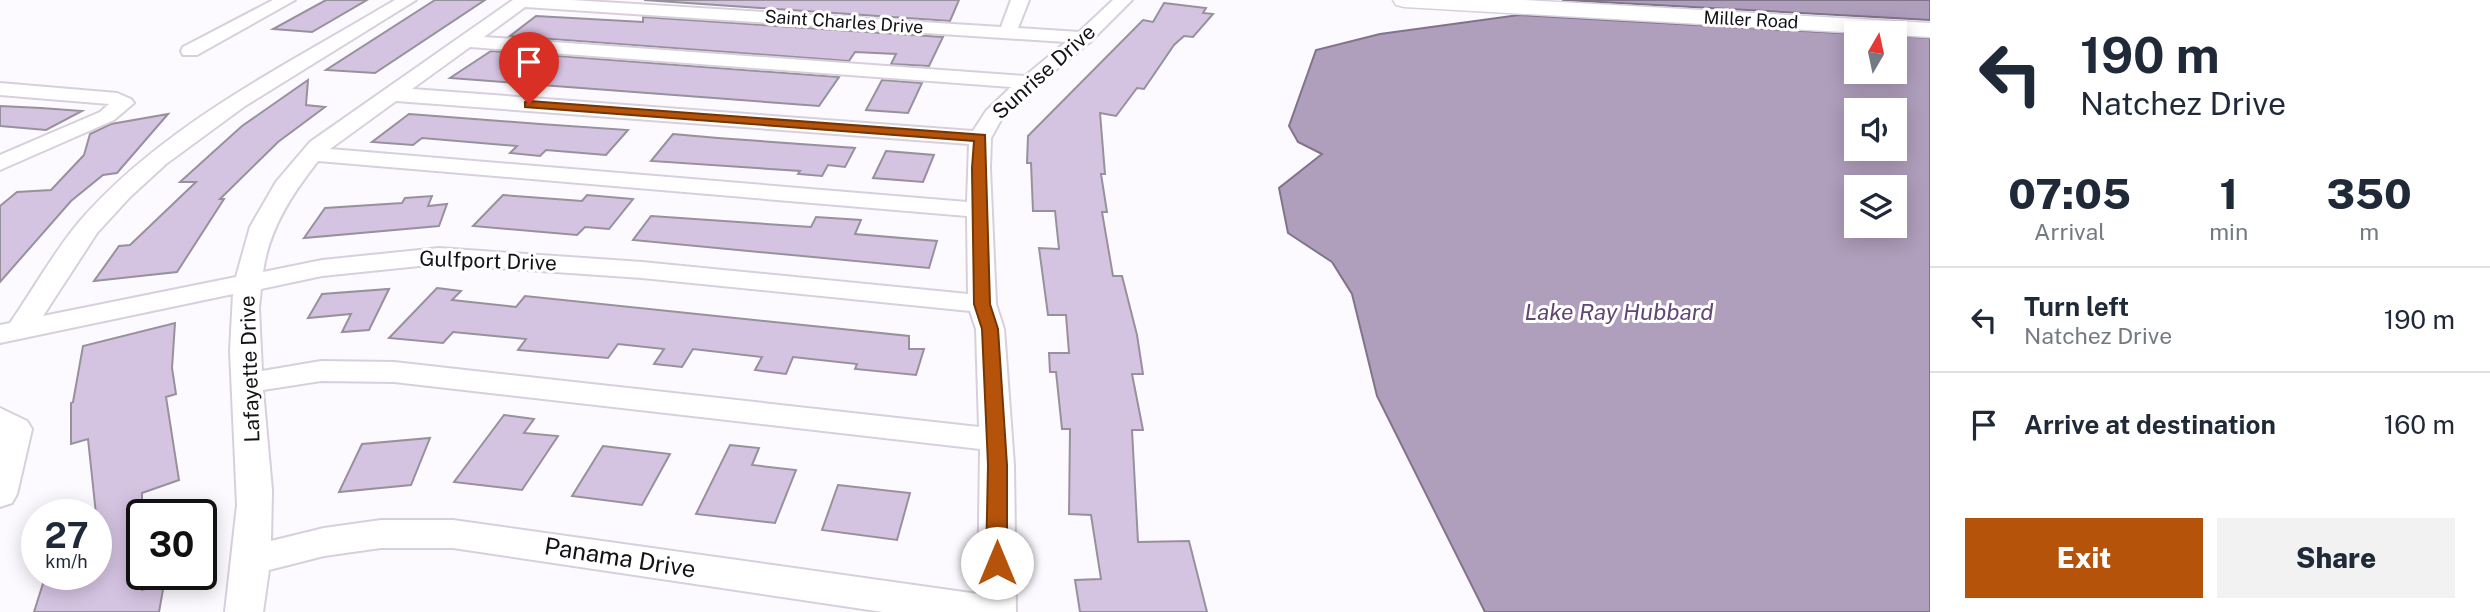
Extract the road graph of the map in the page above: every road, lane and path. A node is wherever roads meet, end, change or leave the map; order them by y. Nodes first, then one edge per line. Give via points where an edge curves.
1 (286, 0) edge
2 (407, 0) edge
3 (1020, 0) edge
4 (1122, 0) edge
5 (1404, 0) edge
6 (523, 1) edge
7 (605, 3) edge
8 (1930, 30) edge
9 (1008, 32) junction
10 (1083, 38) junction
11 (465, 41) junction
12 (190, 51) dead end
13 (1030, 82) junction
14 (0, 89) edge
15 (390, 94) junction
16 (980, 138) junction
17 (311, 155) junction
18 (0, 163) edge
19 (979, 210) junction
20 (248, 284) junction
21 (982, 304) junction
22 (10, 332) edge
23 (248, 383) junction
24 (0, 419) edge
25 (996, 440) junction
26 (0, 494) edge
27 (252, 560) junction
28 (244, 612) edge
29 (989, 612) edge
30 (997, 612) edge

1 - 12 street
2 - 22 street via 182,141 134,181 88,229
3 - 9 street
4 - 10 street, Sunrise Drive
5 - 8 main road, Miller Road
6 - 7 street, Saint Charles Drive
6 - 11 street, Lafayette Drive
7 - 9 street, Saint Charles Drive
9 - 10 street, Saint Charles Drive
10 - 13 street, Sunrise Drive
11 - 13 street
11 - 15 street, Lafayette Drive
13 - 16 street, Sunrise Drive via 993,115
14 - 18 street via 124,103 107,116
15 - 16 street
15 - 17 street, Lafayette Drive
16 - 19 street, Sunrise Drive
17 - 19 street
17 - 20 street, Lafayette Drive via 278,194 266,217 255,243
19 - 21 street, Sunrise Drive
20 - 21 street, Gulfport Drive via 390,258 439,256 642,270
20 - 22 street, Gulfport Drive
20 - 23 street, Lafayette Drive via 244,312
21 - 25 street, Sunrise Drive via 990,329
23 - 25 street via 321,371 394,372
23 - 27 street, Lafayette Drive via 255,491
24 - 26 street via 16,429
25 - 30 street, Sunrise Drive
27 - 28 street, Lafayette Drive
27 - 29 street, Panama Drive via 381,534 453,534

